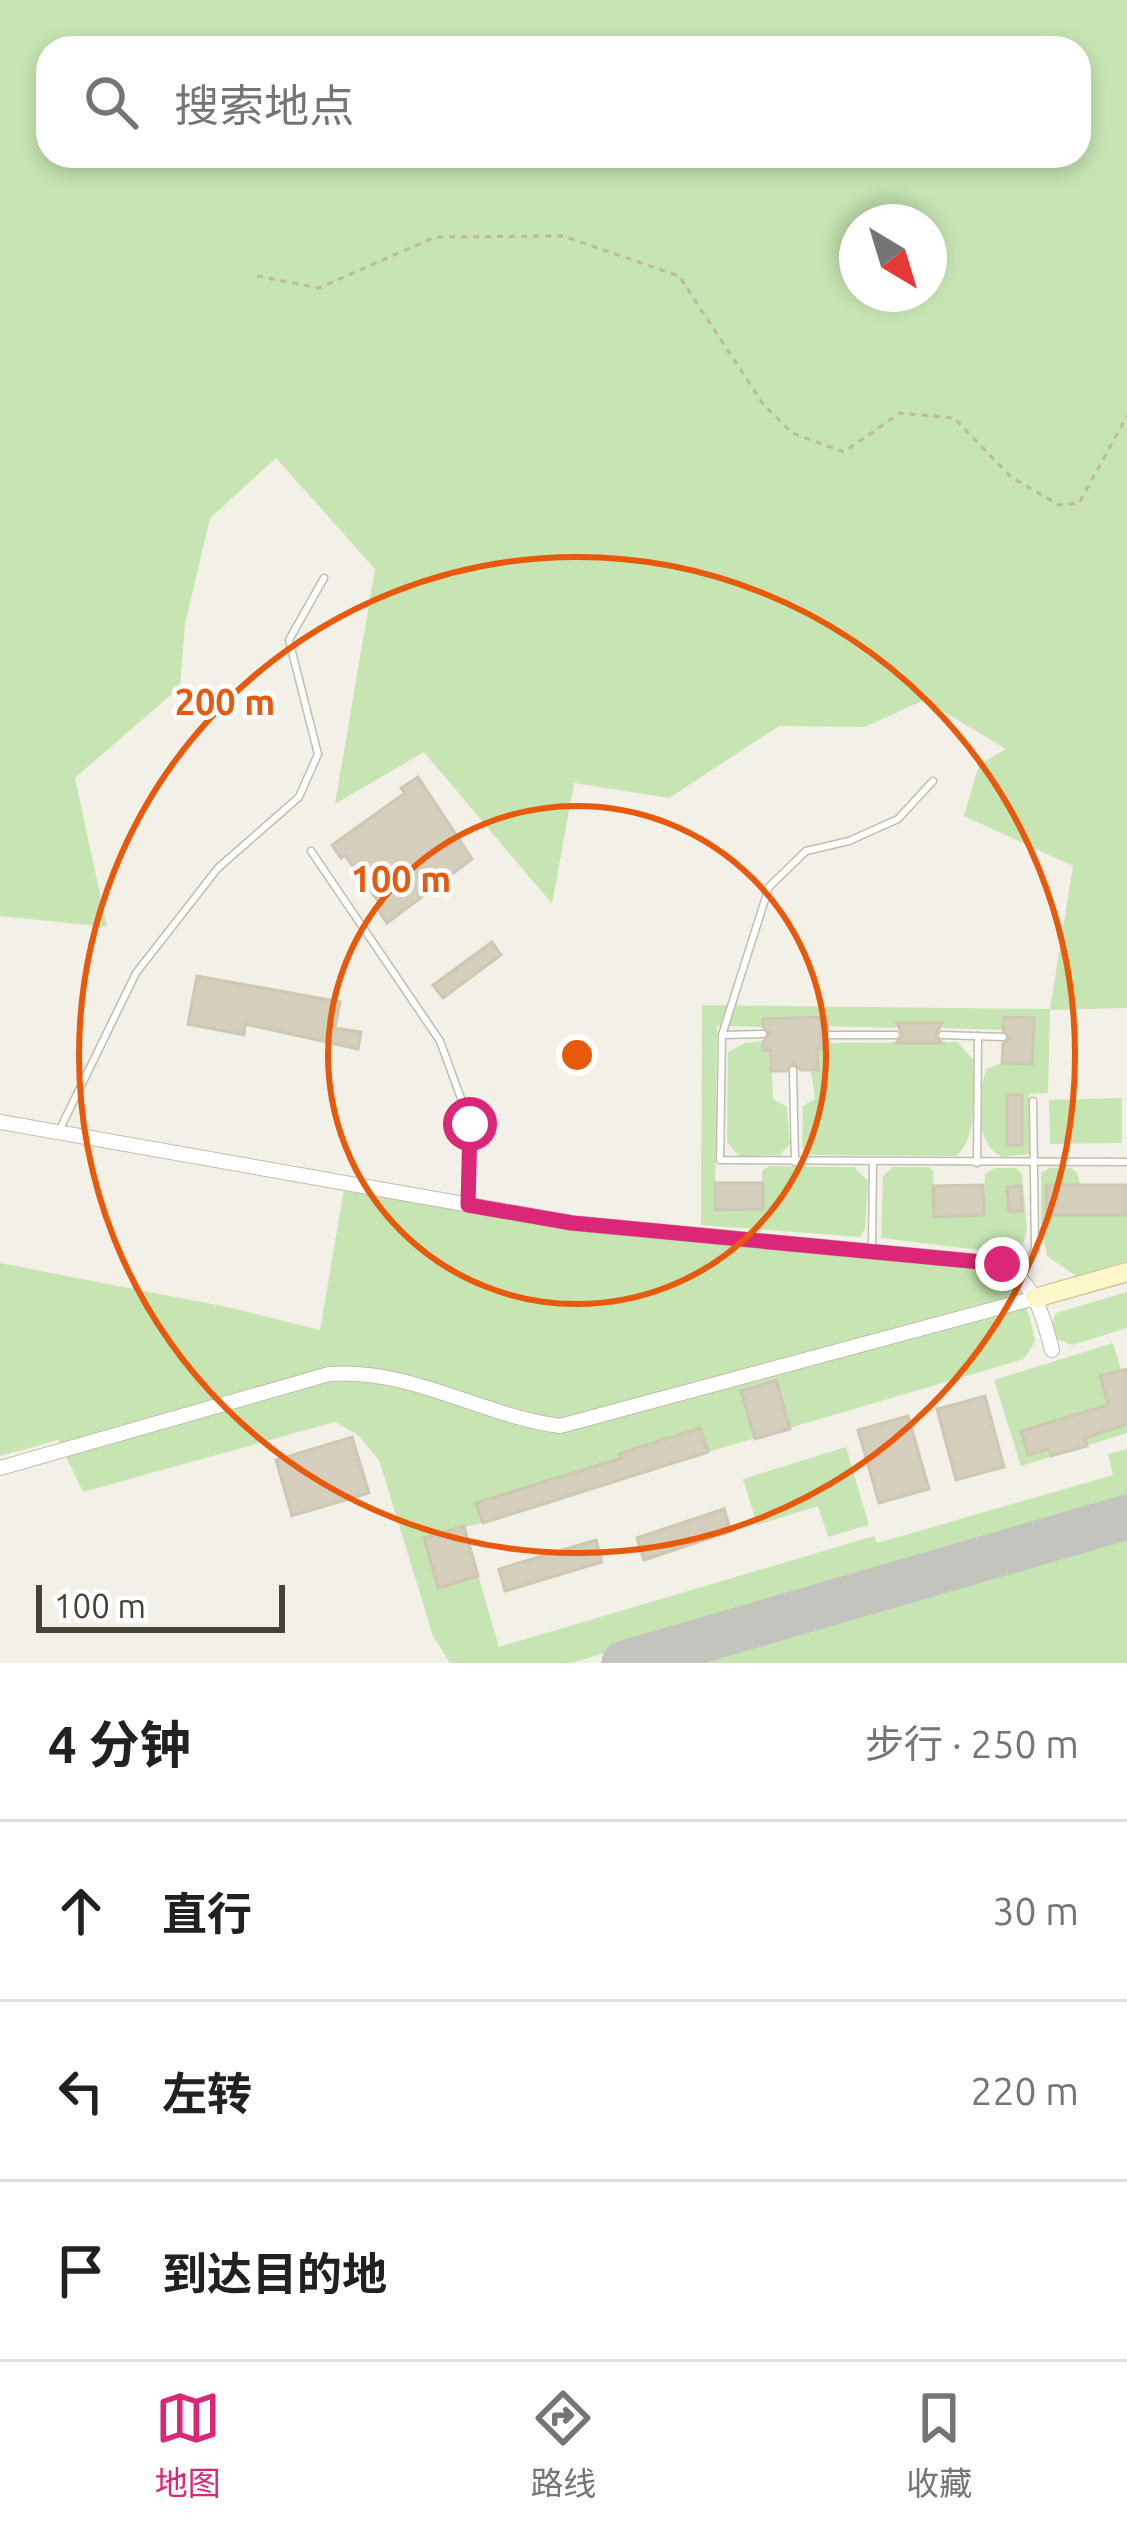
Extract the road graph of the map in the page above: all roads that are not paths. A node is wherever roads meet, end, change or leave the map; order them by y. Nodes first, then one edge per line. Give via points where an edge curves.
1 (324, 578) dead end
2 (933, 781) dead end
3 (311, 851) dead end
4 (763, 1034) dead end
5 (722, 1035) junction
6 (828, 1035) dead end
7 (896, 1035) dead end
8 (942, 1035) dead end
9 (978, 1036) junction
10 (1003, 1036) dead end
11 (793, 1070) dead end
12 (1033, 1101) dead end
13 (0, 1122) edge
14 (58, 1132) junction
15 (795, 1162) junction
16 (1127, 1162) edge
17 (873, 1163) junction
18 (977, 1163) junction
19 (1034, 1163) junction
20 (468, 1205) junction
21 (872, 1250) junction
22 (1127, 1272) edge
23 (1022, 1276) junction
24 (1036, 1298) junction
25 (1052, 1351) dead end
26 (0, 1468) edge

1 - 14 lane via 289,640 318,754 299,796 218,868 136,973
2 - 5 lane via 898,819 806,851 769,887
3 - 20 lane via 440,1041 470,1124
4 - 5 lane
5 - 15 lane via 720,1160
6 - 7 lane
8 - 9 lane
9 - 10 lane
9 - 18 lane
11 - 15 lane
12 - 19 lane
13 - 14 street
14 - 20 street
15 - 17 lane
16 - 19 lane
17 - 18 lane
17 - 21 lane
18 - 19 lane
19 - 23 lane via 1035,1249
20 - 21 street via 572,1223
21 - 23 street via 1002,1264
22 - 24 street
23 - 24 street
24 - 25 street
24 - 26 street via 560,1426 398,1377 329,1373

